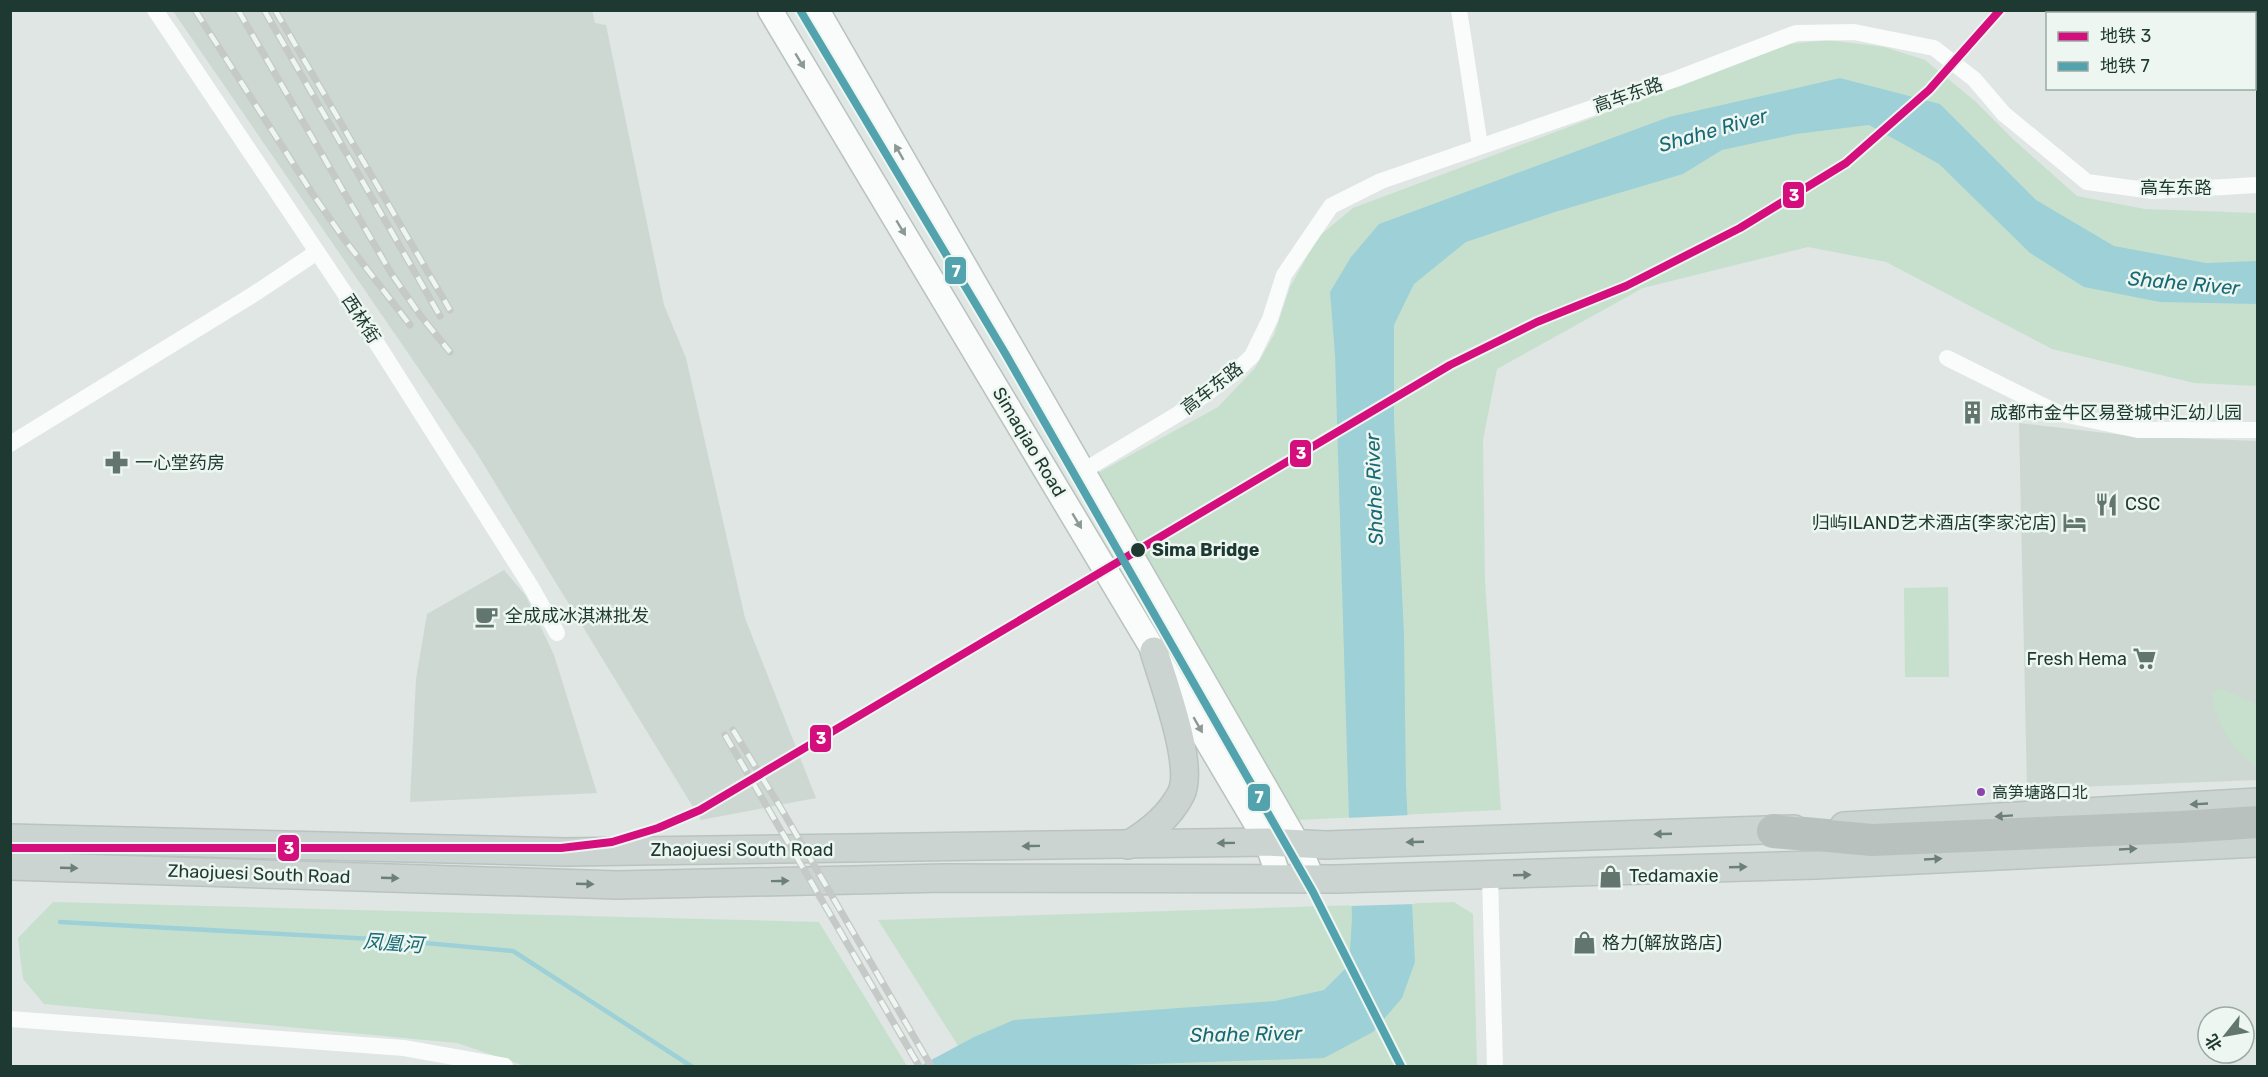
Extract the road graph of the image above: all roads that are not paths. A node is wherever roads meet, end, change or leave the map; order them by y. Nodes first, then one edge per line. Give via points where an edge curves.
1 (155, 10) edge
2 (770, 10) edge
3 (817, 10) edge
4 (1459, 10) edge
5 (1480, 146) junction
6 (2258, 185) edge
7 (316, 252) junction
8 (1947, 358) dead end
9 (2258, 429) edge
10 (10, 444) edge
11 (1083, 471) junction
12 (557, 633) dead end
13 (1154, 651) junction
14 (2258, 802) edge
15 (2258, 822) edge
16 (1773, 831) junction
17 (10, 838) edge
18 (1267, 842) junction
19 (1297, 843) junction
20 (2258, 843) edge
21 (1128, 844) junction
22 (10, 866) edge
23 (1490, 876) junction
24 (1279, 878) junction
25 (1324, 879) junction
26 (10, 1019) edge
27 (505, 1066) edge
28 (1495, 1066) edge

1 - 7 street, 西林街
2 -> 13 main road, Simaqiao Road
11 -> 3 main road, Simaqiao Road
4 - 5 street
5 - 6 street, 高车东路 via 1796,33 1854,32 1934,48 1974,79 2004,114 2087,182 2153,191
5 - 11 street, 高车东路 via 1381,181 1330,206 1284,275 1270,319 1252,356 1178,414
7 - 10 street
7 - 12 street, 西林街
8 - 9 street via 2058,413 2138,430
11 - 19 main road, Simaqiao Road
13 -> 18 main road, Simaqiao Road
13 - 21 main road via 1178,731 1185,771 1182,792 1167,815 1148,833
14 -> 16 main road, Zhaojuesi South Road
15 - 16 highway via 1872,840
16 -> 19 main road, Zhaojuesi South Road
21 -> 17 main road, Zhaojuesi South Road via 565,852
18 - 19 main road, Zhaojuesi South Road
18 -> 21 main road, Zhaojuesi South Road
18 - 24 main road, Simaqiao Road
19 - 25 main road, Simaqiao Road
23 -> 20 main road, Zhaojuesi South Road via 1816,865
22 -> 24 main road, Zhaojuesi South Road via 617,885 944,878
23 - 25 main road, Zhaojuesi South Road
23 - 28 street
24 - 25 main road, Zhaojuesi South Road
26 - 27 street via 404,1047

